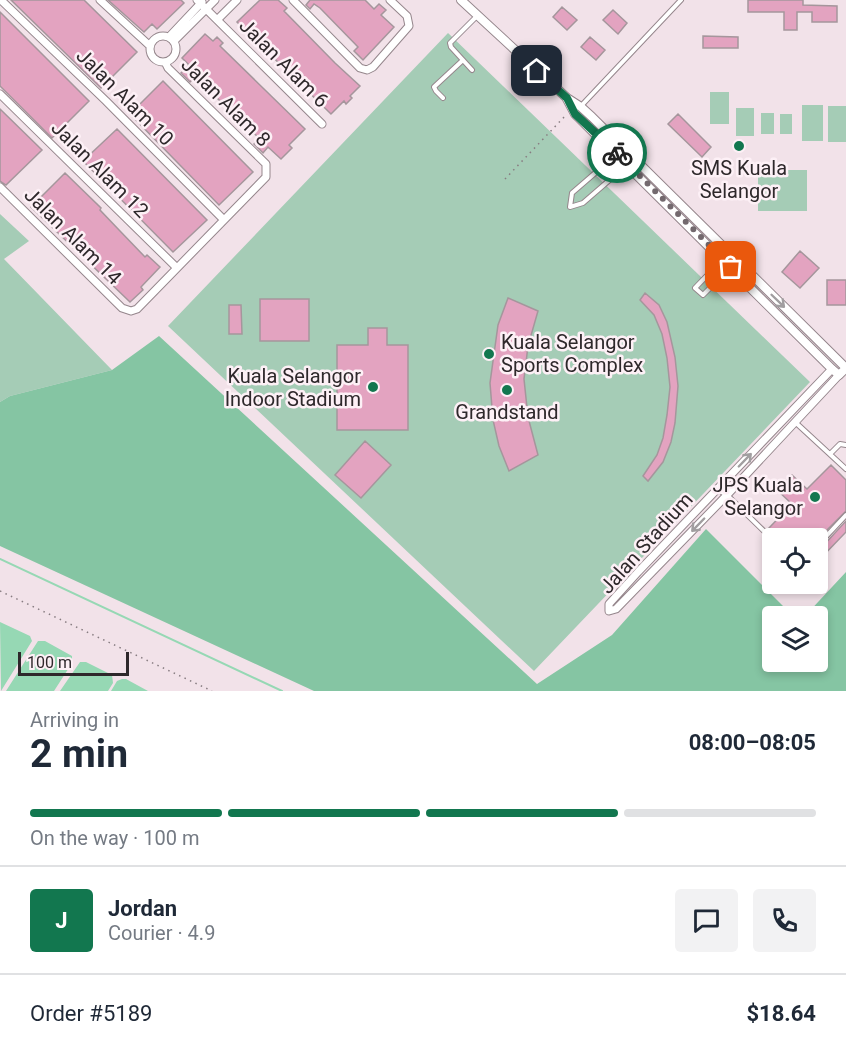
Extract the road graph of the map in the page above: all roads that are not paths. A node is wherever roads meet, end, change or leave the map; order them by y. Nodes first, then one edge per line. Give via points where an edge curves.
1 (1, 0) edge
2 (100, 0) edge
3 (215, 0) edge
4 (237, 0) edge
5 (293, 0) edge
6 (390, 0) edge
7 (461, 0) edge
8 (681, 0) edge
9 (202, 3) edge
10 (477, 16) junction
11 (218, 19) junction
12 (171, 39) junction
13 (150, 46) junction
14 (463, 60) junction
15 (165, 62) junction
16 (472, 70) dead end
17 (0, 94) edge
18 (443, 98) dead end
19 (576, 110) junction
20 (322, 124) dead end
21 (620, 151) junction
22 (630, 161) junction
23 (0, 187) edge
24 (224, 219) junction
25 (730, 260) junction
26 (177, 268) junction
27 (844, 361) edge
28 (836, 372) junction
29 (794, 422) junction
30 (846, 445) edge
31 (830, 454) junction
32 (846, 469) edge
33 (717, 489) junction
34 (727, 495) junction
35 (846, 515) edge
36 (762, 529) edge
37 (828, 534) edge

1 - 24 street, Jalan Alam 10
2 - 13 street
3 - 9 street
4 - 11 street
5 - 6 street via 363,69 373,67 410,23
7 - 10 street
8 - 19 lane
9 - 11 street, Jalan Alam 6
9 - 12 street
10 - 14 lane via 450,43
10 - 19 street
11 - 20 street, Jalan Alam 6
12 - 13 street via 157,37
12 - 15 street via 176,45 175,54
13 - 15 street via 153,58
14 - 16 lane
14 - 18 lane via 434,87
15 - 24 street, Jalan Alam 8 via 266,164 266,177
17 - 26 street, Jalan Alam 12
19 - 21 street
21 - 22 street
21 - 22 lane via 572,192 570,207 584,204
22 - 25 street
23 - 26 street, Jalan Alam 14 via 122,308 137,309
24 - 26 street
25 - 25 lane via 703,295 695,288
25 -> 27 street
25 - 28 street
27 - 28 street, Jalan Stadium
28 - 29 street, Jalan Stadium
33 -> 28 street, Jalan Stadium
29 - 31 lane
29 - 34 street, Jalan Stadium
30 - 31 lane via 840,444
31 - 32 lane
33 - 34 lane
34 -> 33 street, Jalan Stadium via 616,609 609,611 608,606 616,596
34 - 36 lane
35 - 37 lane

